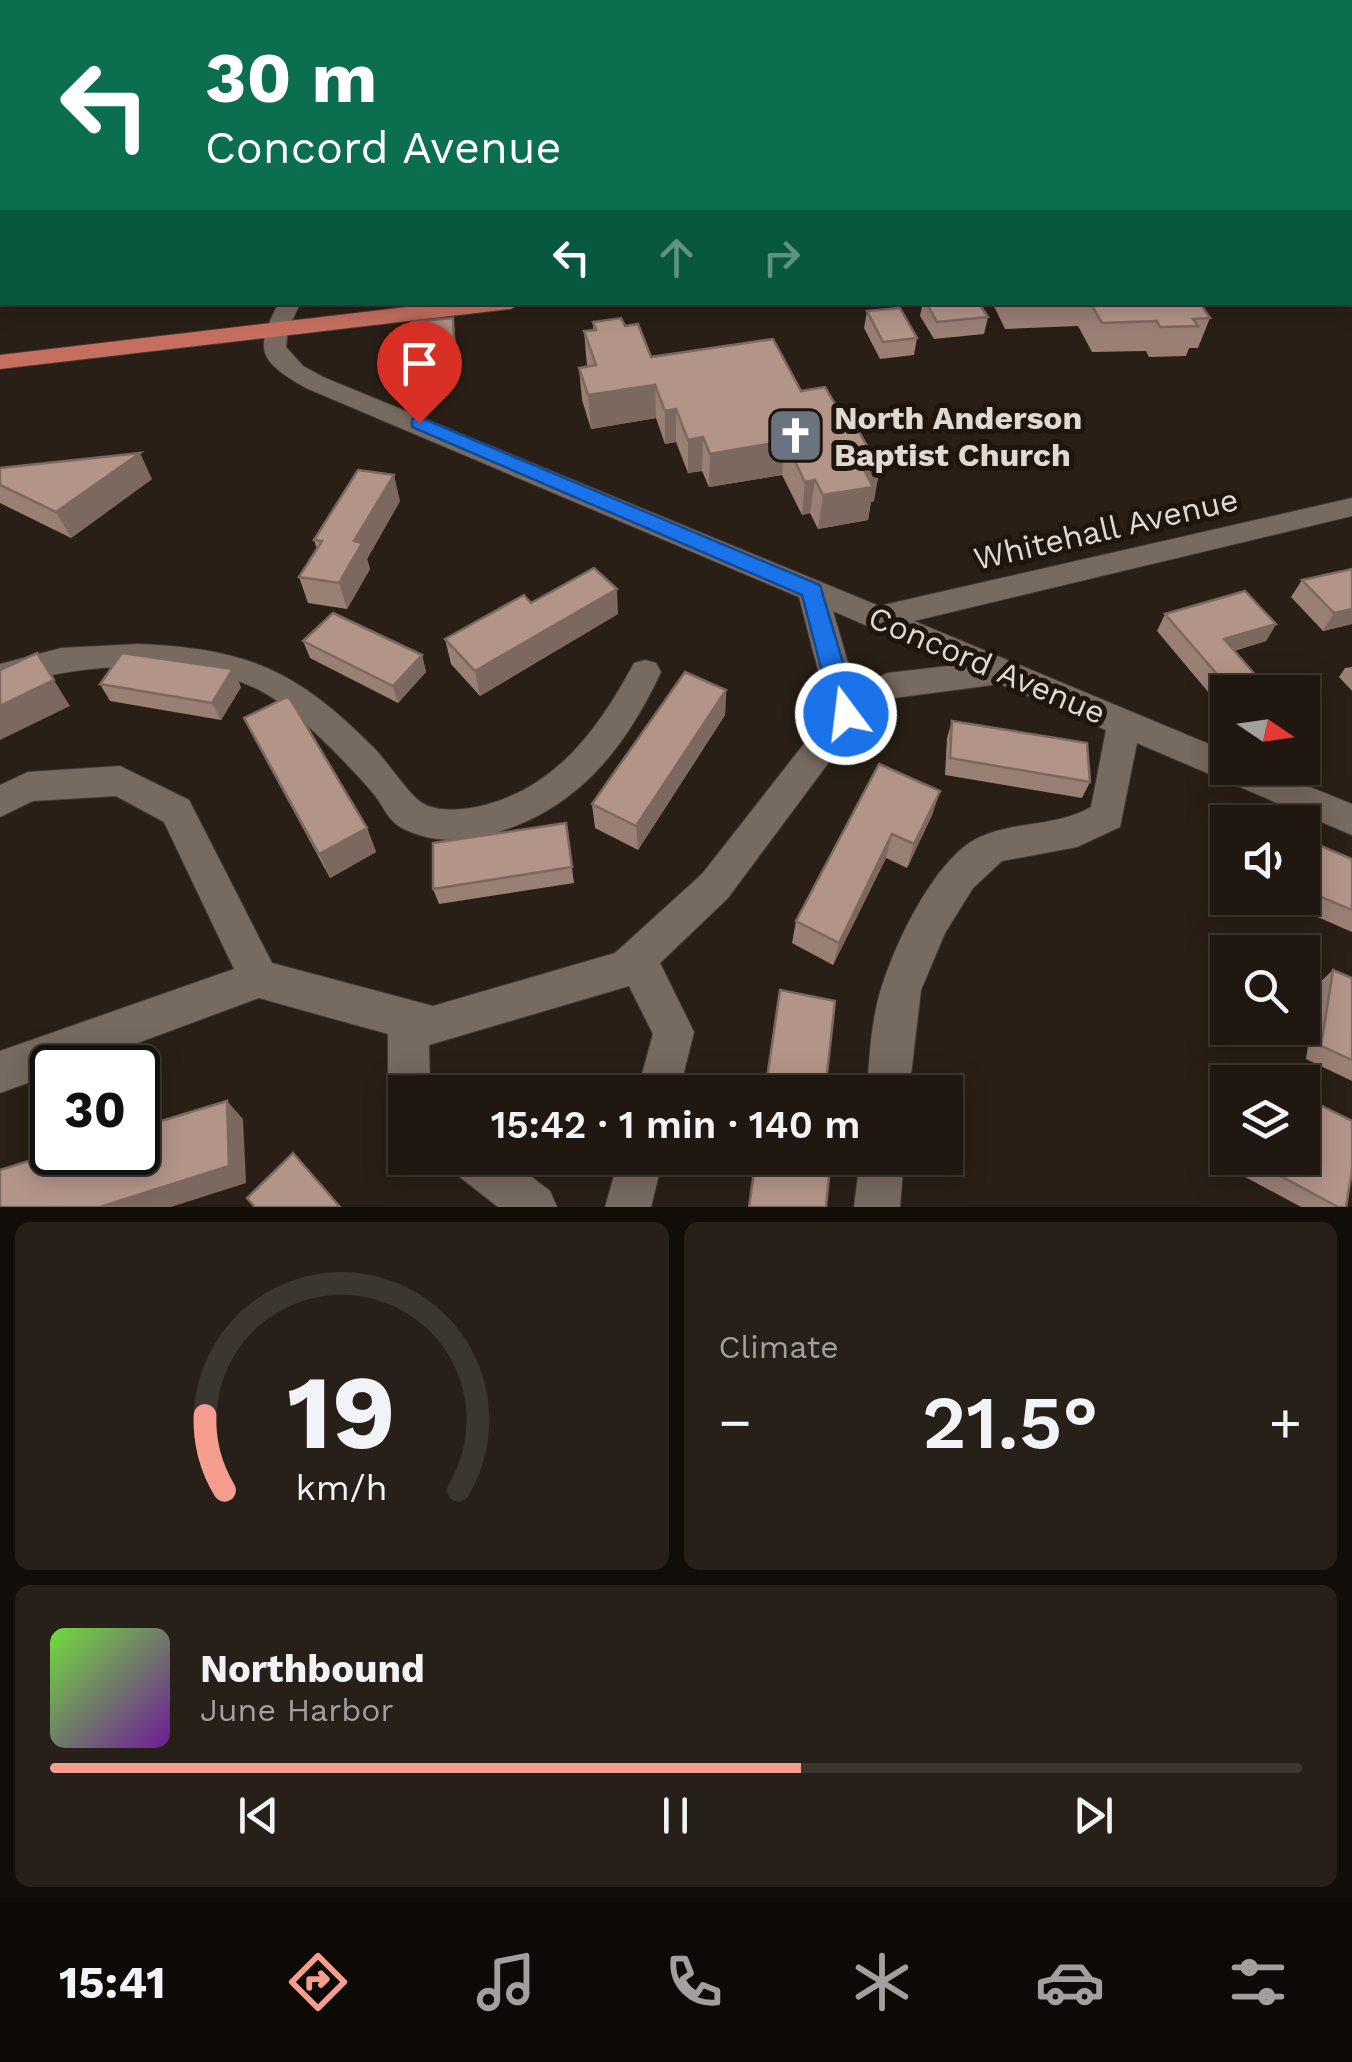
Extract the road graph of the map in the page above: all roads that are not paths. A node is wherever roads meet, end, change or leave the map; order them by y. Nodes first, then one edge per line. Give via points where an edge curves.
1 (288, 305) edge
2 (487, 305) edge
3 (275, 331) junction
4 (0, 362) edge
5 (1352, 507) edge
6 (812, 590) junction
7 (876, 618) junction
8 (645, 672) dead end
9 (1002, 672) junction
10 (0, 676) edge
11 (846, 714) junction
12 (1124, 724) junction
13 (1210, 760) edge
14 (1270, 785) edge
15 (0, 802) edge
16 (1352, 820) edge
17 (637, 960) junction
18 (259, 979) junction
19 (408, 1021) junction
20 (0, 1072) edge
21 (409, 1075) edge
22 (663, 1075) edge
23 (890, 1075) edge
24 (494, 1175) edge
25 (636, 1175) edge
26 (880, 1175) edge
27 (534, 1207) edge
28 (628, 1207) edge
29 (877, 1207) edge

1 - 3 street
2 - 3 main road
3 - 4 main road
3 - 6 street, Concord Avenue via 281,362 300,376
5 - 7 street, Whitehall Avenue
6 - 7 street, Concord Avenue
6 - 11 street
7 - 9 street, Concord Avenue
8 - 10 street via 613,732 554,793 499,818 444,828 402,810 388,786 275,682 233,666 184,656 116,656 22,667
9 - 11 street via 887,686
9 - 12 street, Concord Avenue
11 - 17 street via 715,886
12 - 13 street, Concord Avenue
12 - 23 street via 1108,816 1064,838 988,850 966,867 896,1006
14 - 16 street, Concord Avenue
15 - 18 street via 28,787 120,781 177,811
17 - 19 street via 432,1026
17 - 22 street via 674,1032
18 - 19 street
18 - 20 street
19 - 21 street
24 - 27 street
25 - 28 street
26 - 29 street

